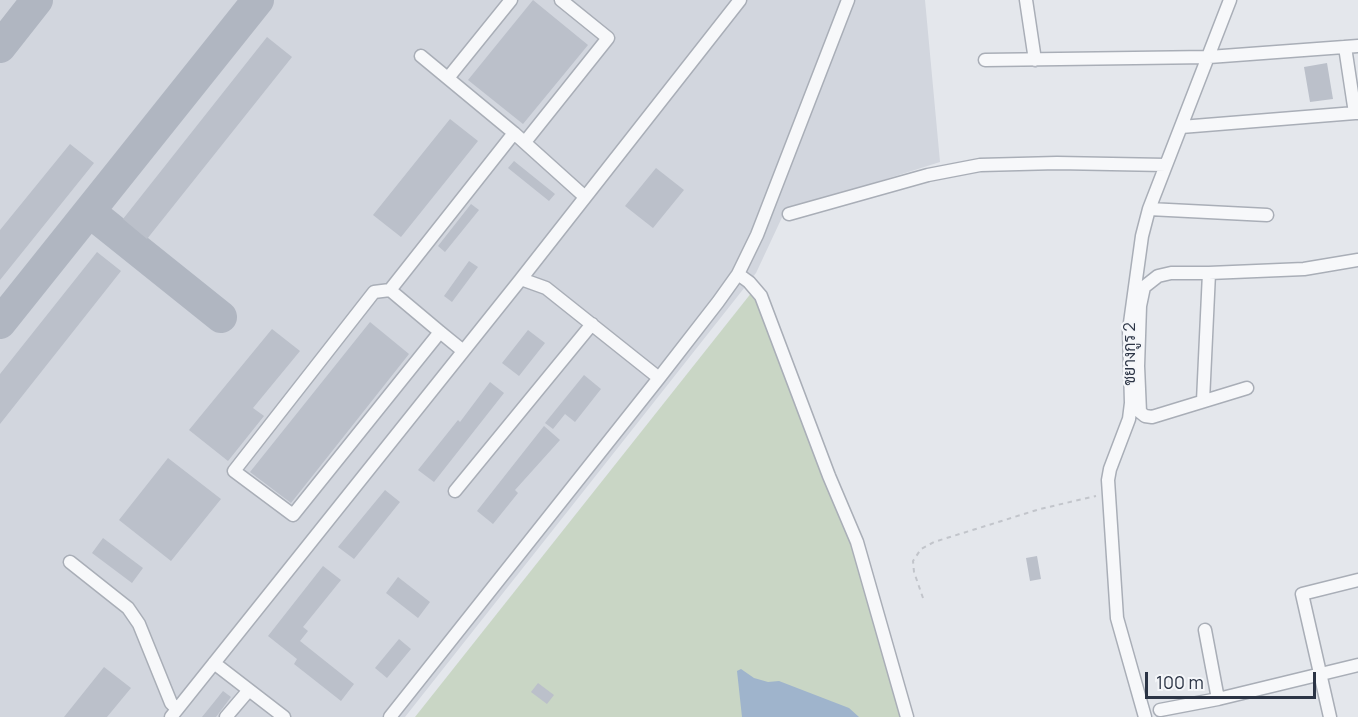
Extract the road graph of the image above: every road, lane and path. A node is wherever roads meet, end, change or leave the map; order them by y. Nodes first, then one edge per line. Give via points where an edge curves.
1 (511, 0) edge
2 (561, 0) edge
3 (740, 0) edge
4 (849, 0) edge
5 (1026, 0) edge
6 (1230, 0) edge
7 (1352, 46) edge
8 (422, 56) dead end
9 (1209, 57) junction
10 (985, 60) dead end
11 (1035, 60) junction
12 (448, 78) junction
13 (1357, 113) edge
14 (1181, 127) junction
15 (514, 133) junction
16 (525, 142) junction
17 (1166, 165) junction
18 (584, 196) junction
19 (1149, 209) junction
20 (789, 214) dead end
21 (1267, 215) dead end
22 (1358, 260) edge
23 (1209, 273) junction
24 (738, 274) junction
25 (520, 279) junction
26 (390, 290) junction
27 (592, 324) junction
28 (440, 332) junction
29 (462, 350) junction
30 (659, 378) junction
31 (1248, 388) dead end
32 (1203, 401) junction
33 (454, 491) dead end
34 (1108, 493) junction
35 (70, 562) dead end
36 (1358, 580) edge
37 (923, 598) dead end
38 (1205, 630) dead end
39 (214, 663) junction
40 (1358, 665) edge
41 (1321, 675) junction
42 (249, 690) junction
43 (1218, 699) junction
44 (1160, 710) dead end
45 (174, 713) edge
46 (226, 717) edge
47 (284, 717) edge
48 (390, 717) edge
49 (907, 717) edge
50 (1145, 717) edge
51 (1330, 717) edge

1 - 12 street
2 - 16 street via 608,38
3 - 18 street
4 - 24 street
5 - 11 street
6 - 9 street, ชยางกูร 2
7 - 9 street
7 - 13 street
8 - 12 street
9 - 11 street
9 - 14 street, ชยางกูร 2
10 - 11 street
12 - 15 street
13 - 14 street
14 - 17 street, ชยางกูร 2
15 - 16 street
15 - 26 street
16 - 18 street
17 - 19 street, ชยางกูร 2
17 - 20 street via 980,165 928,175
18 - 25 street
19 - 21 street
19 - 34 street, ชยางกูร 2 via 1129,330 1130,411 1110,469
22 - 23 street via 1304,269
23 - 32 street
23 - 32 street via 1158,276 1144,287 1140,306 1140,412 1152,417
24 - 30 street
24 - 49 street via 760,296 857,542
25 - 27 street via 546,288
25 - 29 street
26 - 28 street
26 - 28 street via 374,292 234,471 293,515
27 - 30 street
27 - 33 street
28 - 29 street
29 - 39 street
30 - 48 street
31 - 32 street
34 - 37 path via 1040,509 921,549 913,561
34 - 50 street, ชยางกูร 2 via 1118,618
35 - 45 street via 128,608 139,624
36 - 41 street via 1302,594
38 - 43 street
39 - 42 street
39 - 45 street
40 - 41 street
41 - 43 street
41 - 51 street
42 - 46 street
42 - 47 street
43 - 44 street

